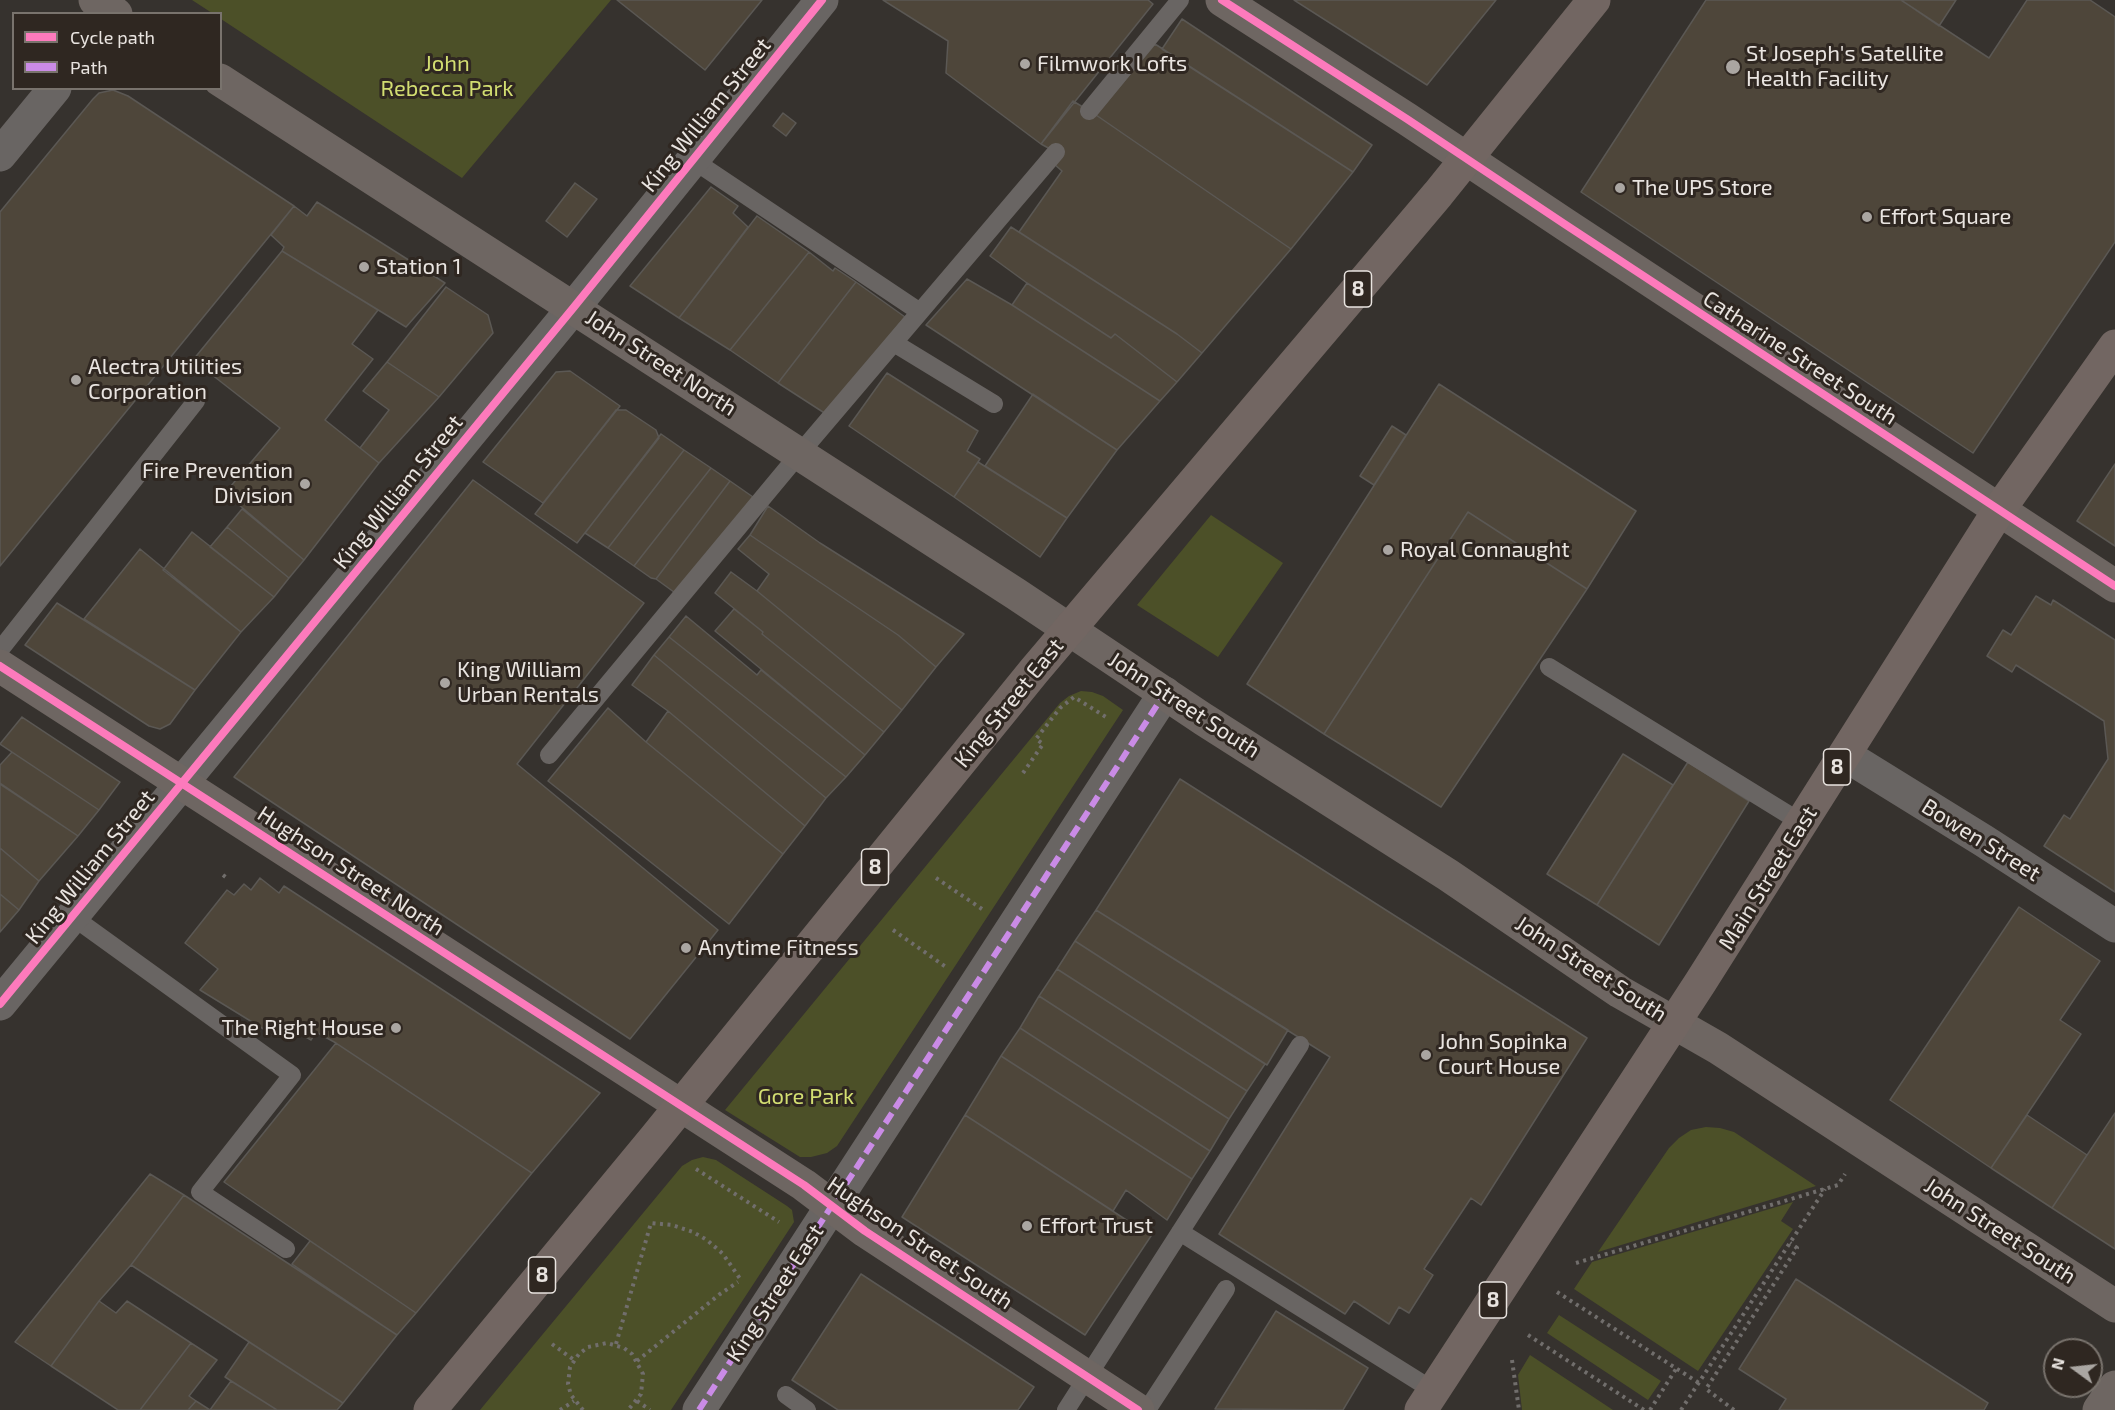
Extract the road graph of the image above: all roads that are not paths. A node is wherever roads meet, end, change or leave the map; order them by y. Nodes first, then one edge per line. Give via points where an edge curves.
1 (95, 0) edge
2 (127, 0) edge
3 (822, 0) edge
4 (1180, 0) edge
5 (1222, 0) edge
6 (1594, 0) edge
7 (114, 12) edge
8 (117, 12) edge
9 (222, 81) edge
10 (53, 90) edge
11 (1089, 111) dead end
12 (1056, 152) dead end
13 (0, 155) edge
14 (1467, 159) junction
15 (693, 160) junction
16 (574, 307) junction
17 (920, 312) junction
18 (894, 343) junction
19 (2115, 346) edge
20 (196, 401) dead end
21 (994, 404) dead end
22 (800, 453) junction
23 (1999, 510) junction
24 (2115, 586) edge
25 (1069, 629) junction
26 (0, 650) edge
27 (0, 666) edge
28 (1549, 667) dead end
29 (1165, 693) junction
30 (549, 755) dead end
31 (1845, 755) junction
32 (181, 783) junction
33 (1802, 823) junction
34 (73, 917) junction
35 (2115, 926) edge
36 (0, 1004) edge
37 (1674, 1023) junction
38 (1300, 1045) dead end
39 (681, 1106) junction
40 (831, 1206) junction
41 (1180, 1232) junction
42 (286, 1249) dead end
43 (1226, 1289) dead end
44 (2115, 1306) edge
45 (1087, 1378) junction
46 (2115, 1387) edge
47 (786, 1395) dead end
48 (1427, 1400) edge
49 (430, 1410) edge
50 (699, 1410) edge
51 (807, 1410) edge
52 (1066, 1410) edge
53 (1138, 1410) edge
54 (1147, 1410) edge
55 (2099, 1410) edge

1 - 7 street
2 - 8 street
3 - 15 street, King William Street
4 - 11 lane
5 - 14 street, Catharine Street South
6 - 14 main road, King Street East / 8
9 - 16 street, John Street North
10 - 13 street
12 - 17 lane
14 - 23 street, Catharine Street South
14 - 25 main road, King Street East / 8
15 - 16 street, King William Street
15 - 17 lane
16 - 22 street, John Street North
16 - 32 street, King William Street
17 - 18 lane
18 - 21 lane
18 - 22 lane
19 - 23 main road, Main Street East / 8
20 - 26 lane
22 - 25 street, John Street North
22 - 30 lane
23 - 24 street, Catharine Street South
23 - 31 main road, Main Street East / 8
25 - 29 street, John Street South
25 - 39 main road, King Street East / 8
27 - 32 street, Hughson Street North
28 - 33 lane
29 - 37 street, John Street South via 1448,875 1620,992
29 - 40 street, King Street East
31 - 33 main road, Main Street East / 8
31 - 35 street, Bowen Street
32 - 34 street, King William Street
32 - 39 street, Hughson Street North
33 - 37 main road, Main Street East / 8
34 - 36 street, King William Street
34 - 42 lane via 292,1075 200,1192
37 - 44 street, John Street South via 1719,1048
37 - 48 main road, Main Street East / 8
38 - 41 lane
39 - 40 street, Hughson Street South
39 - 49 main road, King Street East / 8
40 - 45 street, Hughson Street South
40 - 50 street, King Street East
41 - 45 lane
41 - 48 lane
43 - 54 lane
45 - 52 lane
45 - 53 street, Hughson Street South
46 - 55 street
47 - 51 lane

